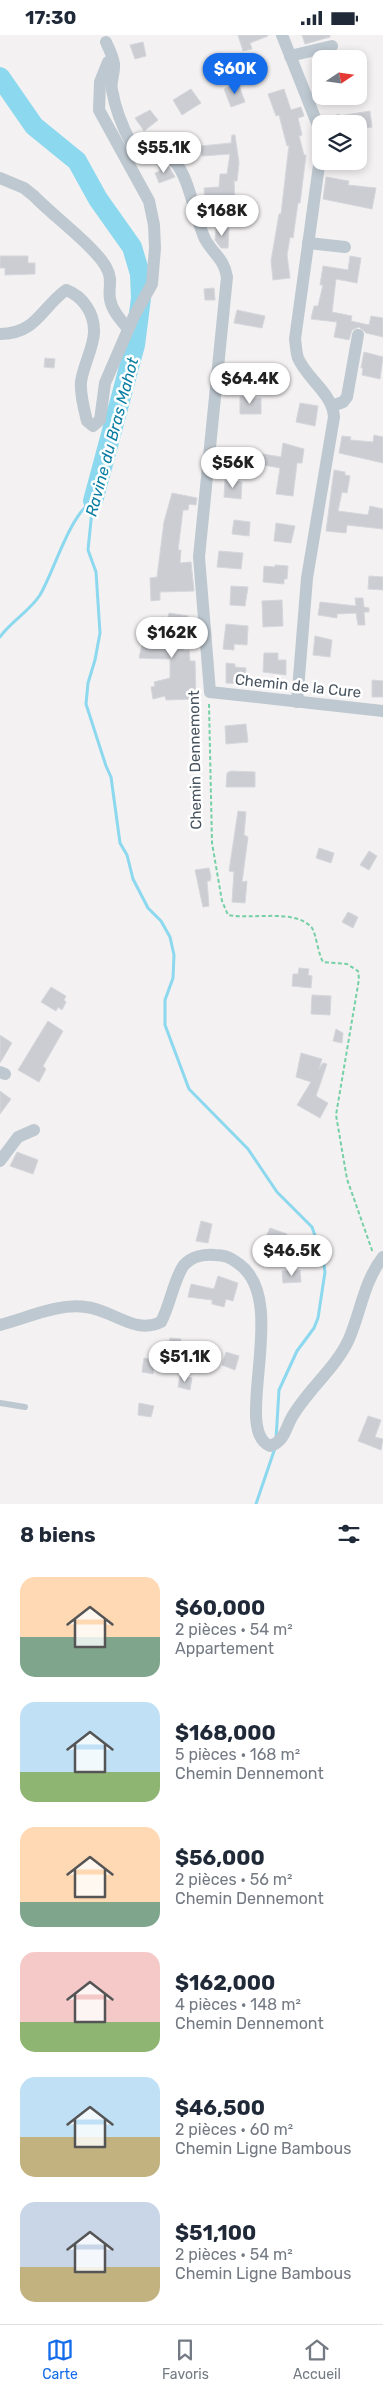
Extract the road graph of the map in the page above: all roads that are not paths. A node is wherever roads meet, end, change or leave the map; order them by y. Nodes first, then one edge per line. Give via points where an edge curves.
1 (282, 35) edge
2 (105, 39) edge
3 (332, 47) dead end
4 (290, 56) junction
5 (0, 178) edge
6 (308, 243) junction
7 (345, 247) dead end
8 (128, 329) junction
9 (0, 334) edge
10 (358, 335) dead end
11 (332, 406) junction
12 (210, 692) joint
13 (297, 702) junction
14 (383, 711) edge
15 (34, 1130) dead end
16 (0, 1161) edge
17 (380, 1261) edge
18 (0, 1325) edge
19 (0, 1403) edge
20 (25, 1407) dead end

1 - 4 street
2 - 8 street via 108,61 100,82 99,110 149,201 156,248 152,284
2 - 12 street, Chemin Dennemont via 114,62 112,90 132,146 143,156 175,162 203,234 226,268 199,557
3 - 4 street
4 - 6 street via 319,128 321,151
5 - 8 street via 24,188 96,253 107,269 111,283 110,299 116,314
6 - 7 street
6 - 11 street via 295,339 298,357 307,374
8 - 9 street via 105,383 100,421 93,426 87,421 81,383 94,333 91,315 77,294 66,290 58,295 36,323
10 - 11 street via 346,400
11 - 13 street via 334,417 307,579
12 - 13 street, Chemin de la Cure
13 - 14 street, Chemin de la Cure
15 - 16 street via 18,1137
17 - 18 street via 368,1281 348,1340 298,1408 284,1437 270,1446 263,1443 256,1421 262,1341 262,1315 257,1291 247,1270 226,1255 203,1254 184,1265 161,1322 150,1327 141,1327 87,1307 69,1306
19 - 20 lane

